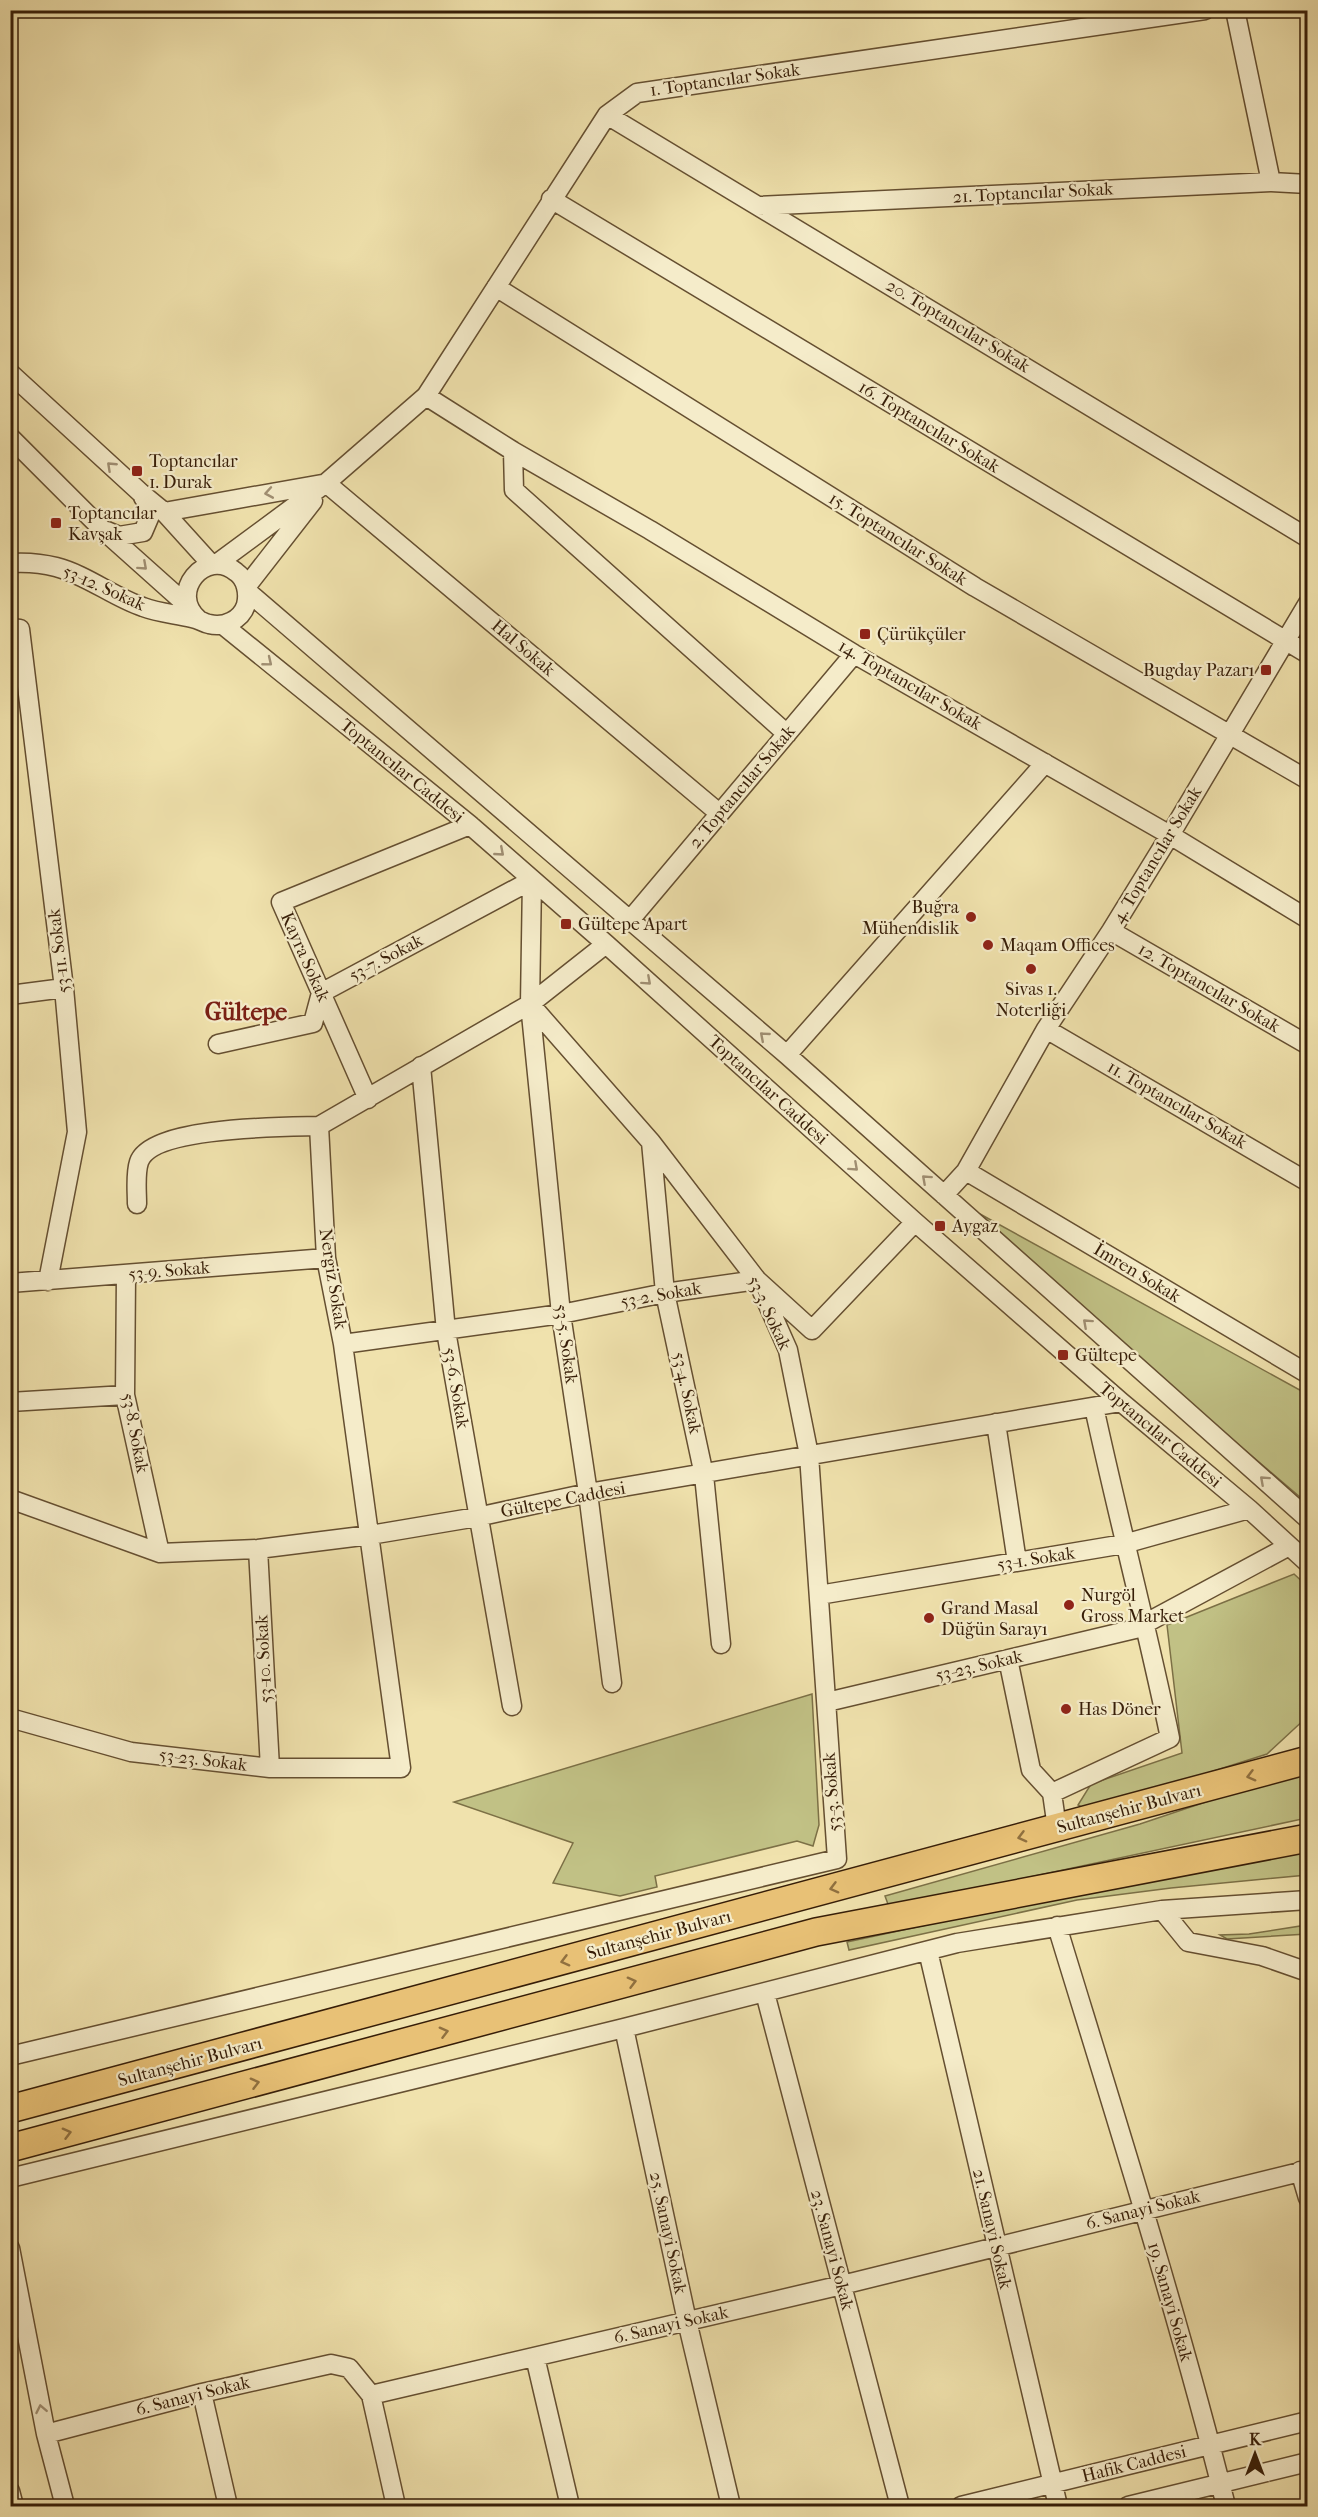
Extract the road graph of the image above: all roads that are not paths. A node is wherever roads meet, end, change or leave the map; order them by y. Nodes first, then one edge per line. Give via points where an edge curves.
1 (1206, 10) edge
2 (1235, 10) edge
3 (607, 115) junction
4 (1271, 182) junction
5 (1308, 184) edge
6 (551, 200) junction
7 (758, 206) junction
8 (496, 287) junction
9 (10, 373) edge
10 (426, 396) junction
11 (10, 437) edge
12 (513, 451) junction
13 (327, 483) junction
14 (142, 494) junction
15 (164, 512) junction
16 (103, 530) junction
17 (1308, 538) edge
18 (10, 563) edge
19 (214, 565) junction
20 (247, 589) junction
21 (1308, 603) edge
22 (193, 613) junction
23 (222, 625) junction
24 (10, 628) edge
25 (1284, 640) junction
26 (854, 654) junction
27 (1308, 654) edge
28 (1229, 733) junction
29 (787, 734) junction
30 (1045, 763) junction
31 (1308, 780) edge
32 (719, 813) junction
33 (470, 825) junction
34 (1170, 835) junction
35 (532, 880) junction
36 (1308, 919) edge
37 (630, 920) junction
38 (1112, 931) junction
39 (606, 944) junction
40 (64, 988) junction
41 (321, 993) junction
42 (10, 995) edge
43 (530, 1004) junction
44 (1046, 1029) junction
45 (218, 1044) dead end
46 (1308, 1044) edge
47 (787, 1055) junction
48 (422, 1066) junction
49 (368, 1099) junction
50 (319, 1126) junction
51 (651, 1142) junction
52 (966, 1171) junction
53 (1308, 1182) edge
54 (944, 1195) junction
55 (137, 1204) dead end
56 (915, 1222) junction
57 (327, 1258) junction
58 (126, 1275) junction
59 (757, 1280) junction
60 (48, 1281) junction
61 (10, 1283) edge
62 (665, 1293) junction
63 (561, 1314) junction
64 (446, 1331) junction
65 (343, 1344) junction
66 (1308, 1374) edge
67 (125, 1395) junction
68 (10, 1402) edge
69 (1121, 1402) junction
70 (1094, 1407) junction
71 (996, 1423) junction
72 (809, 1455) junction
73 (704, 1475) junction
74 (588, 1493) junction
75 (10, 1498) edge
76 (1249, 1509) junction
77 (477, 1517) junction
78 (1308, 1519) edge
79 (370, 1535) junction
80 (1124, 1544) junction
81 (1289, 1546) junction
82 (258, 1549) junction
83 (160, 1553) junction
84 (1017, 1562) junction
85 (1308, 1563) edge
86 (819, 1595) junction
87 (1146, 1624) junction
88 (721, 1644) dead end
89 (1008, 1659) junction
90 (612, 1683) dead end
91 (827, 1702) junction
92 (512, 1706) dead end
93 (10, 1718) edge
94 (1308, 1747) edge
95 (1296, 1763) edge
96 (270, 1768) junction
97 (401, 1768) joint
98 (1052, 1793) junction
99 (1057, 1828) junction
100 (1308, 1838) edge
101 (1308, 1900) edge
102 (1162, 1910) junction
103 (1057, 1926) junction
104 (928, 1951) junction
105 (1308, 1972) edge
106 (765, 1993) junction
107 (624, 2028) junction
108 (10, 2056) edge
109 (10, 2109) edge
110 (10, 2148) edge
111 (1304, 2170) edge
112 (10, 2178) edge
113 (1308, 2198) edge
114 (1144, 2210) junction
115 (996, 2248) junction
116 (12, 2260) edge
117 (842, 2285) junction
118 (687, 2321) junction
119 (535, 2357) junction
120 (202, 2393) junction
121 (371, 2395) junction
122 (1308, 2421) edge
123 (46, 2434) junction
124 (1211, 2445) junction
125 (1308, 2462) edge
126 (1220, 2484) junction
127 (1052, 2485) junction
128 (10, 2491) edge
129 (14, 2506) edge
130 (65, 2506) edge
131 (228, 2506) edge
132 (396, 2506) edge
133 (570, 2506) edge
134 (731, 2506) edge
135 (900, 2506) edge
136 (961, 2506) edge
137 (1058, 2506) edge
138 (1128, 2506) edge
139 (1226, 2506) edge

1 - 3 street, 1. Toptancılar Sokak via 637,93
2 - 4 street
3 - 6 street, 1. Toptancılar Sokak
3 - 7 street, 20. Toptancılar Sokak
4 - 5 street, 21. Toptancılar Sokak
4 - 7 street, 21. Toptancılar Sokak
6 - 8 street, 1. Toptancılar Sokak
6 - 25 street, 16. Toptancılar Sokak
7 - 17 street, 20. Toptancılar Sokak
8 - 10 street, 1. Toptancılar Sokak
8 - 28 street, 15. Toptancılar Sokak via 975,587
14 -> 9 street
10 - 12 street, 14. Toptancılar Sokak
10 - 13 street, 1. Toptancılar Sokak
11 - 16 street
12 - 26 street, 14. Toptancılar Sokak
12 - 29 street via 514,490
13 -> 15 street
13 - 19 street, 1. Toptancılar Sokak
13 - 20 street, 1. Toptancılar Sokak
13 - 32 street, Hal Sokak
14 - 15 street
14 - 16 street via 152,512 143,532 119,536
15 - 19 street
16 -> 22 street
18 - 22 street, 53-12. Sokak via 57,567 143,607
19 - 20 street via 233,570
19 - 22 street via 190,580 187,590
20 - 23 street via 242,613
20 - 37 street, Toptancılar Caddesi
21 - 25 street, 4. Toptancılar Sokak
22 - 23 street via 207,624
23 -> 33 street, Toptancılar Caddesi
24 - 40 street, 53-11. Sokak via 20,629
25 - 27 street, 16. Toptancılar Sokak
25 - 28 street, 4. Toptancılar Sokak
26 - 29 street, 2. Toptancılar Sokak
26 - 30 street, 14. Toptancılar Sokak
28 - 31 street, 15. Toptancılar Sokak
28 - 34 street, 4. Toptancılar Sokak
29 - 32 street, 2. Toptancılar Sokak
30 - 34 street, 14. Toptancılar Sokak
30 - 47 street
32 - 37 street, 2. Toptancılar Sokak
33 -> 35 street, Toptancılar Caddesi
33 - 41 street, Kayra Sokak via 281,902
34 - 36 street, 14. Toptancılar Sokak
34 - 38 street, 4. Toptancılar Sokak
35 - 39 street, Toptancılar Caddesi
35 - 41 street, 53-7. Sokak
35 - 43 street
47 -> 37 street, Toptancılar Caddesi
38 - 44 street, 4. Toptancılar Sokak
38 - 46 street, 12. Toptancılar Sokak
39 - 43 street
39 -> 56 street, Toptancılar Caddesi
40 - 42 street
40 - 60 street, 53-11. Sokak via 77,1132
41 - 45 street via 313,1023
41 - 49 street, Kayra Sokak
43 - 48 street
43 - 51 street, 53-3. Sokak
43 - 63 street, 53-5. Sokak
44 - 52 street, 4. Toptancılar Sokak
44 - 53 street, 11. Toptancılar Sokak
54 -> 47 street, Toptancılar Caddesi
48 - 49 street
48 - 64 street, 53-6. Sokak
49 - 50 street
50 - 55 street via 233,1129 163,1144 139,1161
50 - 57 street, Nergiz Sokak
51 - 59 street, 53-3. Sokak
51 - 62 street, 53-4. Sokak
52 - 54 street, 4. Toptancılar Sokak
52 - 66 street, İmren Sokak
78 -> 54 street, Toptancılar Caddesi
56 - 59 street via 812,1330
56 - 69 street, Toptancılar Caddesi
57 - 58 street, 53-9. Sokak
57 - 65 street, Nergiz Sokak
58 - 60 street, 53-9. Sokak
58 - 67 street, 53-8. Sokak
59 - 62 street, 53-2. Sokak
59 - 72 street, 53-3. Sokak via 788,1350
60 - 61 street, 53-9. Sokak
62 - 63 street, 53-2. Sokak
62 - 73 street, 53-4. Sokak
63 - 64 street, 53-2. Sokak
63 - 74 street, 53-5. Sokak
64 - 65 street, 53-2. Sokak
64 - 77 street, 53-6. Sokak
65 - 79 street, Nergiz Sokak
67 - 68 street
67 - 83 street, 53-8. Sokak
69 - 70 street, Gültepe Caddesi
69 - 76 street, Toptancılar Caddesi
70 - 71 street, Gültepe Caddesi
70 - 80 street
71 - 72 street, Gültepe Caddesi
71 - 84 street
72 - 73 street, Gültepe Caddesi
72 - 86 street, 53-3. Sokak
73 - 74 street, Gültepe Caddesi
73 - 88 street, 53-4. Sokak
74 - 77 street, Gültepe Caddesi
74 - 90 street, 53-5. Sokak
75 - 83 street, Gültepe Caddesi
76 - 80 street, 53-1. Sokak
76 - 81 street, Toptancılar Caddesi
77 - 79 street, Gültepe Caddesi
77 - 92 street, 53-6. Sokak
79 - 82 street, Gültepe Caddesi
79 - 97 street, Nergiz Sokak
80 - 84 street, 53-1. Sokak
80 - 87 street
81 - 85 street, Toptancılar Caddesi
81 - 87 street, 53-23. Sokak
82 - 83 street, Gültepe Caddesi
82 - 96 street, 53-10. Sokak
84 - 86 street, 53-1. Sokak
86 - 91 street, 53-3. Sokak
87 - 89 street, 53-23. Sokak
87 - 98 street via 1170,1738
89 - 91 street, 53-23. Sokak
89 - 98 street via 1031,1770
91 - 108 street, 53-3. Sokak via 837,1859
93 - 96 street, 53-23. Sokak via 131,1752
94 - 95 highway
95 -> 99 highway, Sultanşehir Bulvarı
96 - 97 street, 53-23. Sokak
98 - 99 street
99 -> 109 highway, Sultanşehir Bulvarı
110 -> 100 highway, Sultanşehir Bulvarı via 816,1932
101 - 102 street
102 - 103 street
102 - 105 street via 1188,1942 1262,1956
103 - 104 street
103 - 114 street, 19. Sanayi Sokak
104 - 106 street
104 - 115 street, 21. Sanayi Sokak
106 - 107 street
106 - 117 street, 23. Sanayi Sokak
107 - 112 street
107 - 118 street, 25. Sanayi Sokak
111 - 113 street
111 - 114 street, 6. Sanayi Sokak
114 - 115 street, 6. Sanayi Sokak
114 - 124 street, 19. Sanayi Sokak
115 - 117 street, 6. Sanayi Sokak
115 - 127 street, 21. Sanayi Sokak
123 -> 116 street
117 - 118 street, 6. Sanayi Sokak
117 - 135 street, 23. Sanayi Sokak
118 - 119 street, 6. Sanayi Sokak
118 - 134 street, 25. Sanayi Sokak
119 - 121 street, 6. Sanayi Sokak
119 - 133 street
120 - 121 street, 6. Sanayi Sokak via 331,2364 349,2368
120 - 123 street, 6. Sanayi Sokak
120 - 131 street
121 - 132 street
122 - 124 street, Hafik Caddesi
123 - 130 street
124 - 126 street, 19. Sanayi Sokak
124 - 127 street, Hafik Caddesi
125 - 126 street
126 - 138 street
126 - 139 street, 19. Sanayi Sokak
127 - 136 street, Hafik Caddesi
127 - 137 street, 21. Sanayi Sokak
128 - 129 street

